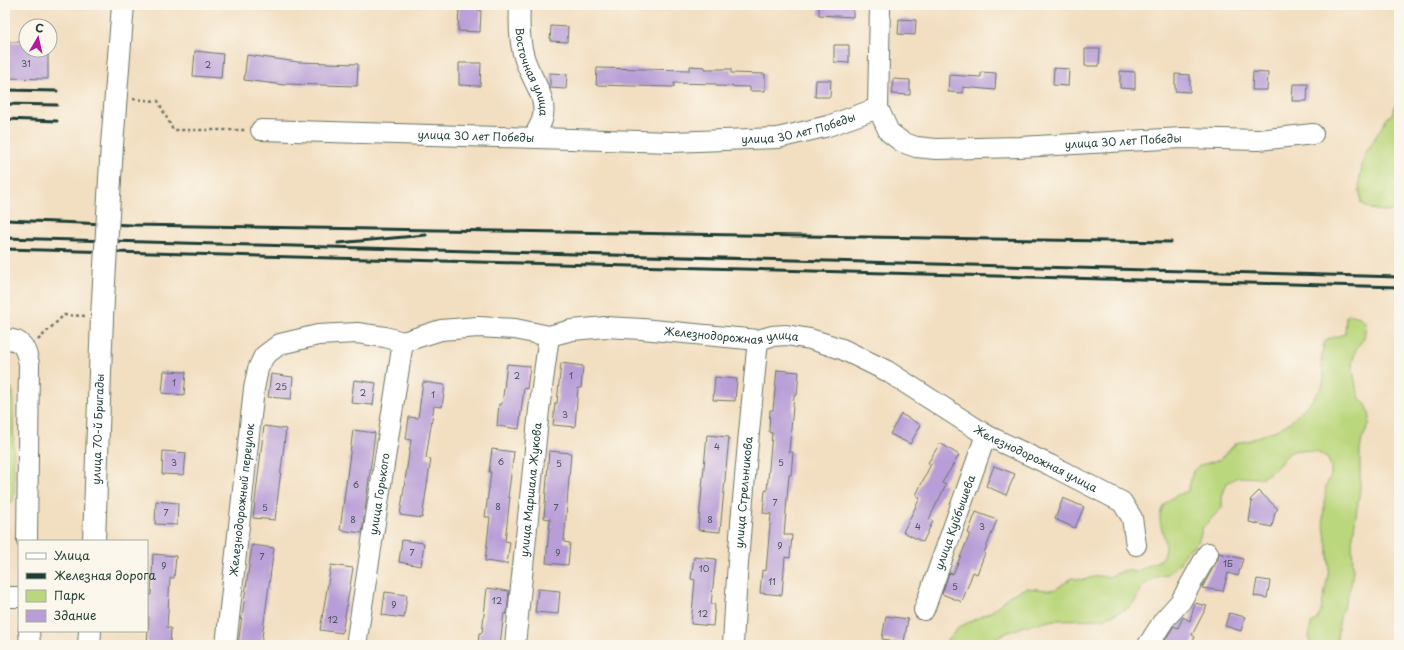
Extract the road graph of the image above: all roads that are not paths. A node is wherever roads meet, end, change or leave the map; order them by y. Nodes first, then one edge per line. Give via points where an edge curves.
1 (123, 5) edge
2 (520, 5) edge
3 (880, 5) edge
4 (878, 108) junction
5 (261, 130) road end
6 (1314, 134) dead end
7 (534, 137) junction
8 (549, 336) junction
9 (5, 339) edge
10 (758, 340) junction
11 (403, 342) junction
12 (986, 435) junction
13 (27, 540) edge
14 (94, 540) edge
15 (1136, 545) dead end
16 (1208, 553) dead end
17 (18, 596) edge
18 (5, 597) edge
19 (924, 610) dead end
20 (29, 632) edge
21 (90, 632) edge
22 (30, 645) edge
23 (89, 645) edge
24 (226, 645) edge
25 (356, 645) edge
26 (515, 645) edge
27 (733, 645) edge
28 (1148, 645) edge

1 - 14 main road, улица 70-й Бригады, bridge via 102,317
2 - 7 street, Восточная улица via 519,26 523,57 543,103 544,112
3 - 4 street
4 - 6 street, улица 30 лет Победы via 890,132 902,142 916,147 936,149 1182,138 1259,140
4 - 7 street, улица 30 лет Победы via 828,126 778,138 672,142
5 - 7 street, улица 30 лет Победы
8 - 10 street, Железнодорожная улица via 572,330 606,327
8 - 11 street, Железнодорожная улица via 515,329 478,327 440,330
8 - 26 street, улица Маршала Жукова
9 - 13 street via 12,339 21,344 30,364
10 - 12 street, Железнодорожная улица via 786,335 842,349 887,371
10 - 27 street, улица Стрельникова
11 - 24 street, Железнодорожный переулок via 357,333 318,335 280,344 264,356 254,389
11 - 25 street, улица Горького
12 - 15 street, Железнодорожная улица via 1122,502 1132,518
12 - 19 street, улица Куйбышева
16 - 28 street via 1181,601 1164,620
17 - 18 street
20 - 22 street
21 - 23 main road

